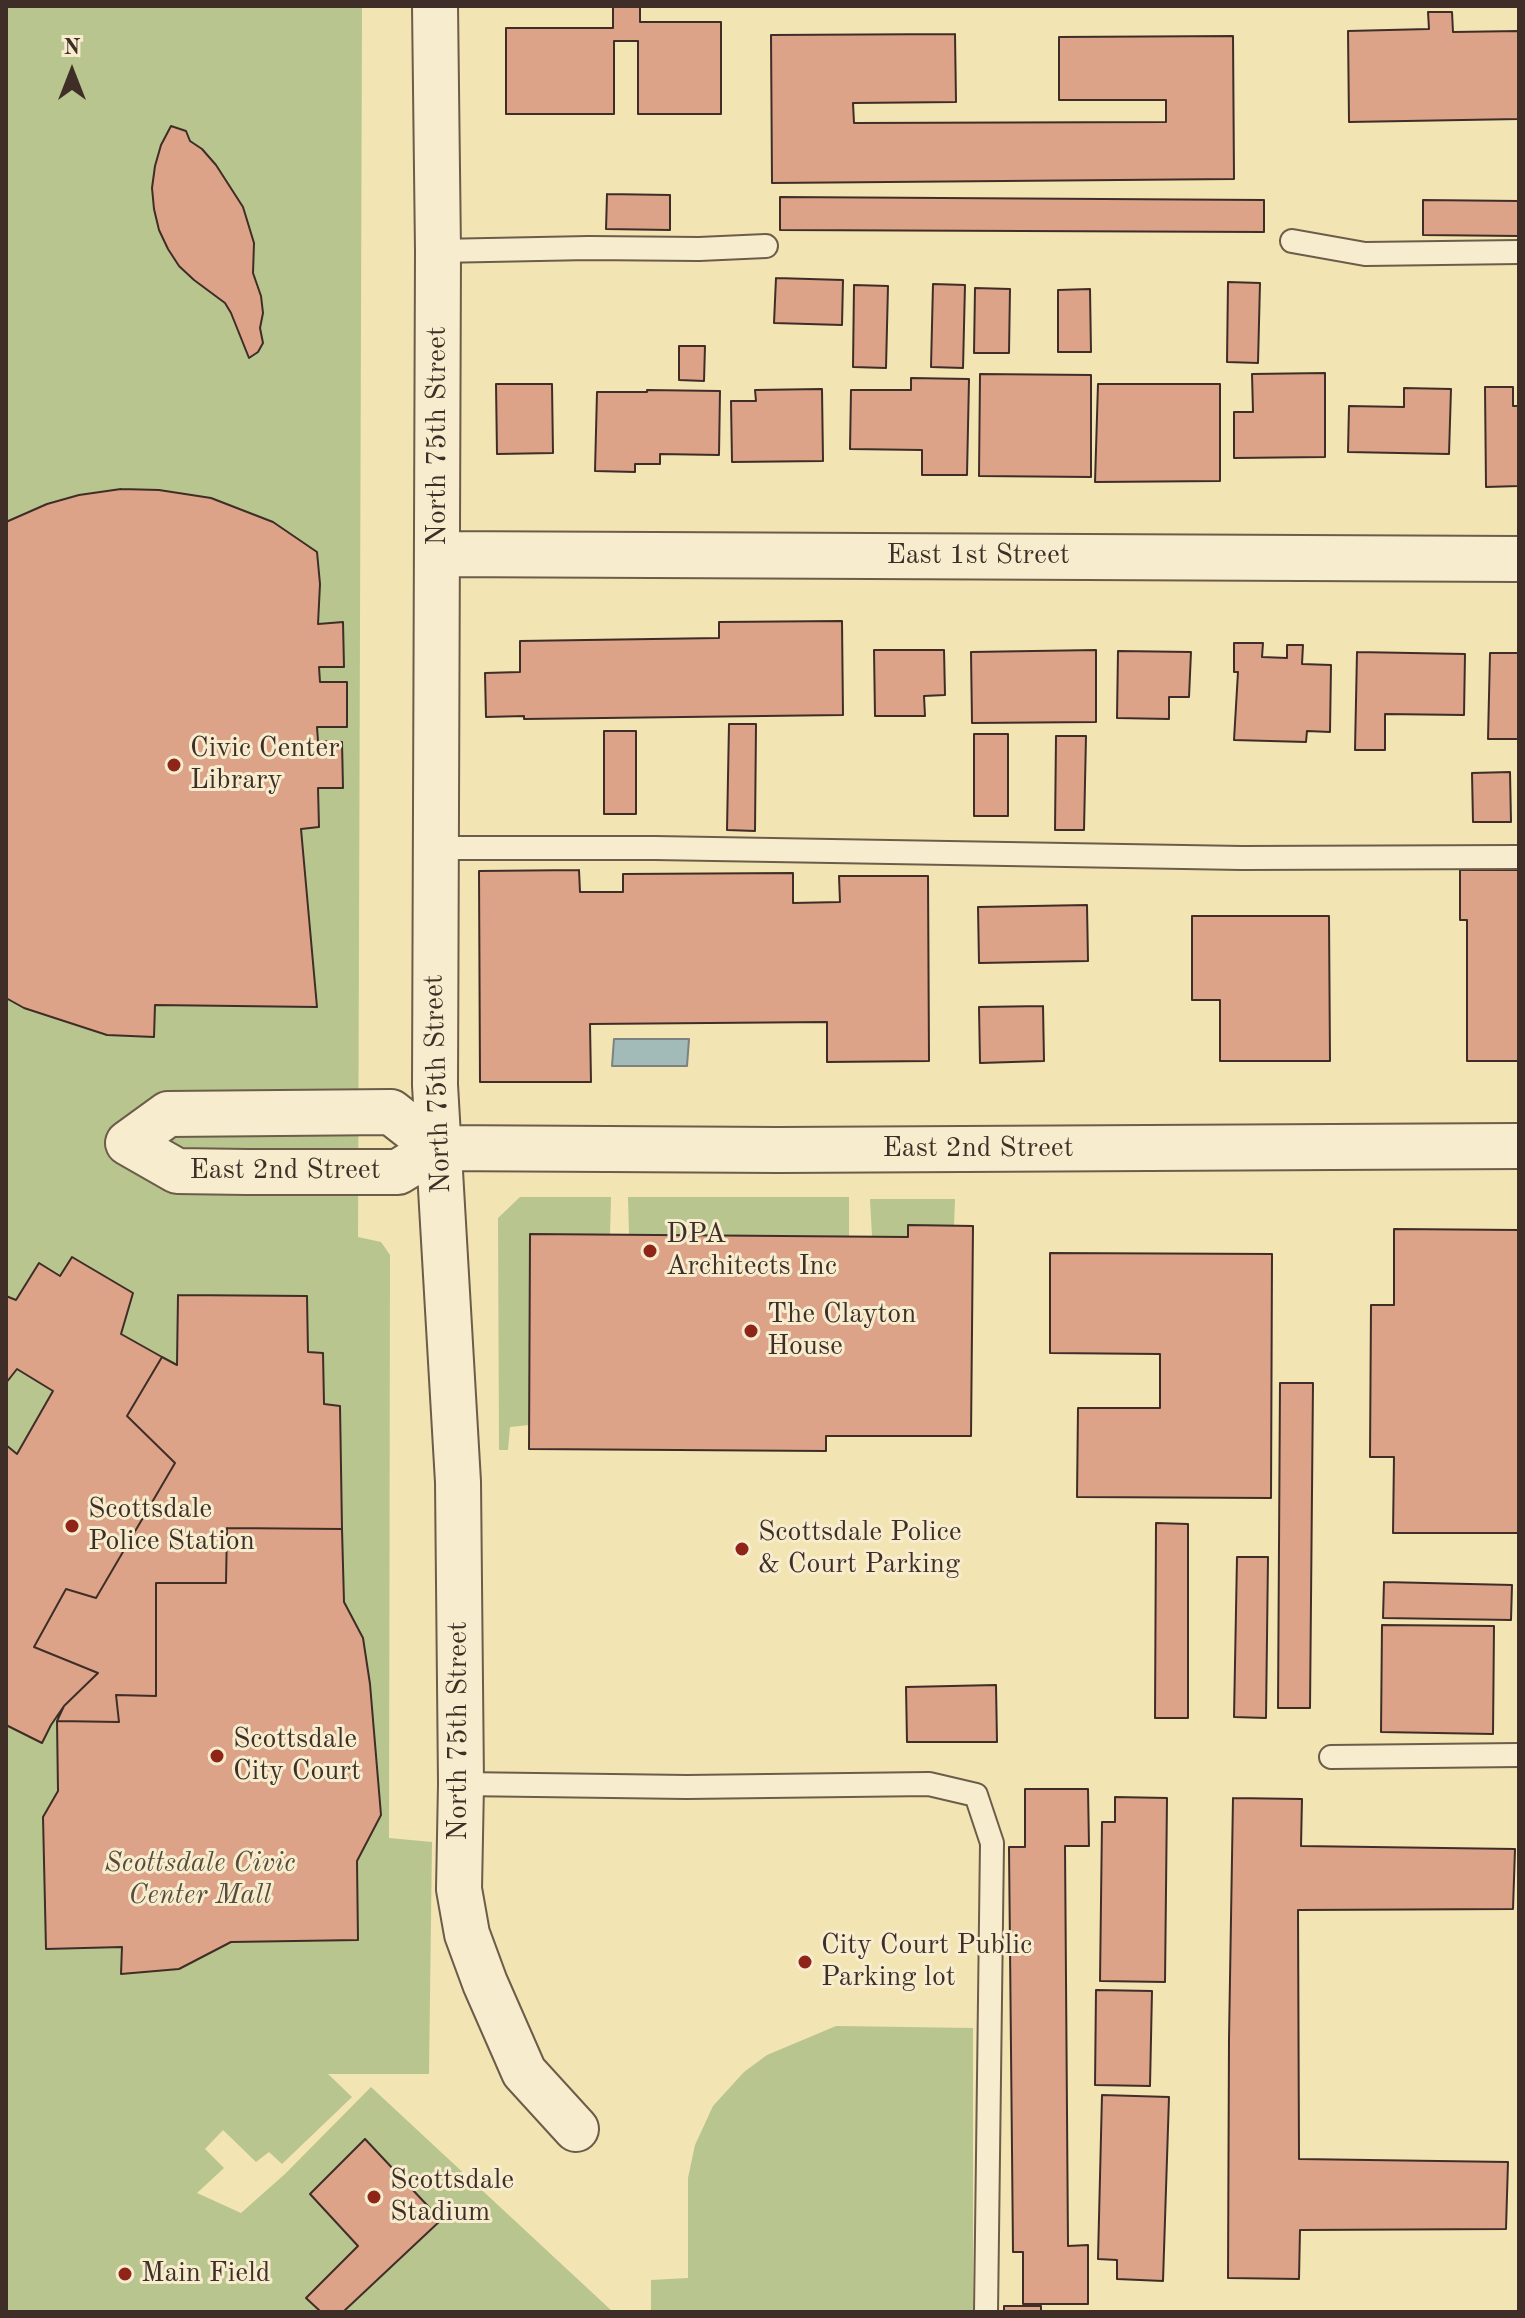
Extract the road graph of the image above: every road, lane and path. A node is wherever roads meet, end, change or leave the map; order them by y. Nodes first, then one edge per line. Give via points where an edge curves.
1 (435, 6) edge
2 (1292, 241) dead end
3 (766, 246) dead end
4 (438, 251) junction
5 (1519, 252) edge
6 (437, 554) junction
7 (1519, 559) edge
8 (435, 848) junction
9 (1519, 857) edge
10 (1519, 1146) edge
11 (437, 1148) junction
12 (1519, 1755) edge
13 (1331, 1757) dead end
14 (461, 1784) junction
15 (576, 2129) dead end
16 (986, 2312) edge

1 - 4 street, North 75th Street
2 - 5 lane via 1365,254
3 - 4 lane
4 - 6 street, North 75th Street
6 - 7 street, East 1st Street
6 - 8 street, North 75th Street
8 - 9 lane
8 - 11 street, North 75th Street
10 - 11 street, East 2nd Street
11 - 11 street, East 2nd Street via 391,1112 168,1114 128,1143 177,1171 398,1172
11 - 14 street, North 75th Street via 458,1482
12 - 13 lane
14 - 15 street, North 75th Street via 459,1889 467,1934 524,2072
14 - 16 lane via 929,1784 976,1795 992,1843

